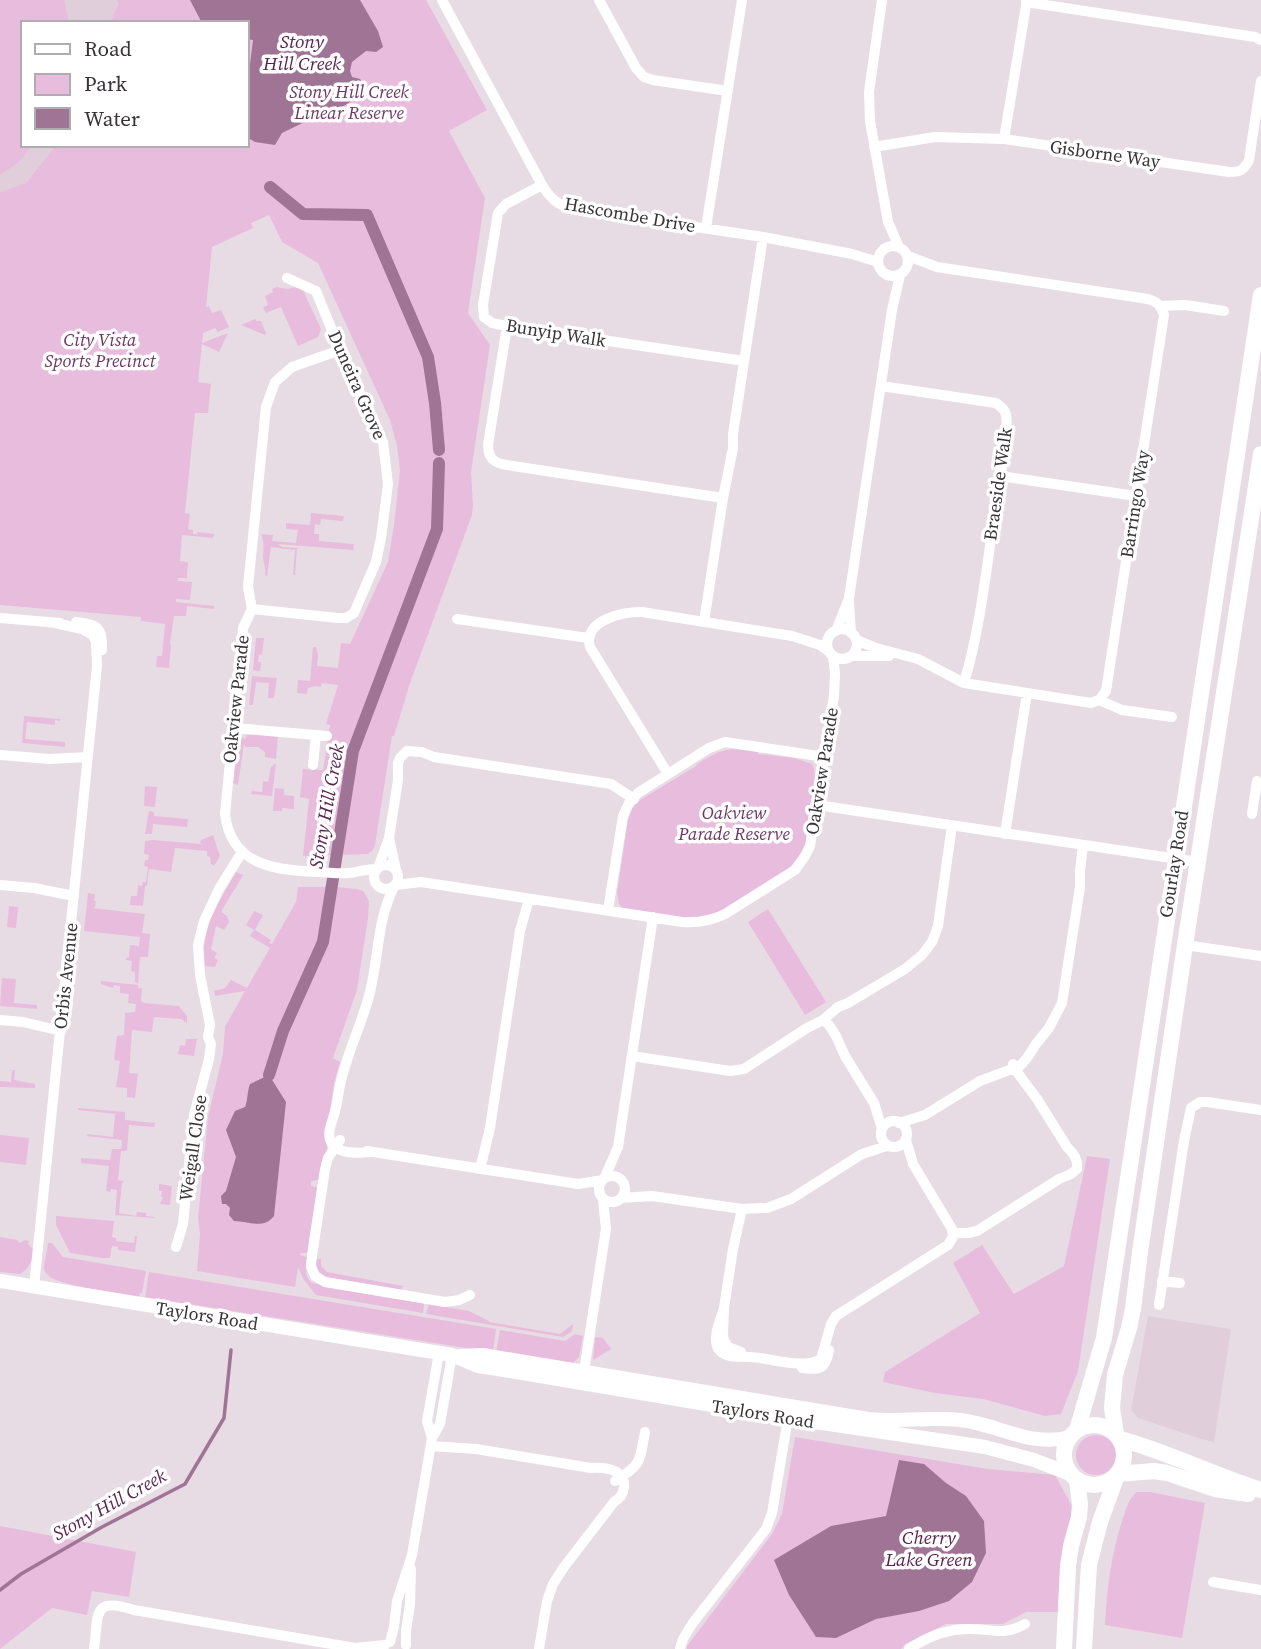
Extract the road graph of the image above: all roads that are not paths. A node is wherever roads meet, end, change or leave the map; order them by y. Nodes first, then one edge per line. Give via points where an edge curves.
1 (442, 0) edge
2 (599, 0) edge
3 (742, 0) edge
4 (882, 0) edge
5 (1027, 1) edge
6 (1261, 40) edge
7 (1261, 81) edge
8 (728, 91) junction
9 (1004, 139) junction
10 (874, 147) junction
11 (542, 185) junction
12 (888, 222) junction
13 (706, 228) junction
14 (763, 237) junction
15 (899, 247) junction
16 (881, 254) junction
17 (908, 256) junction
18 (937, 267) junction
19 (903, 273) junction
20 (887, 275) junction
21 (287, 278) dead end
22 (1261, 295) edge
23 (1161, 306) junction
24 (892, 310) junction
25 (1224, 311) dead end
26 (507, 326) junction
27 (340, 349) junction
28 (744, 362) junction
29 (881, 386) junction
30 (1261, 454) edge
31 (1000, 476) junction
32 (1136, 496) junction
33 (723, 498) junction
34 (849, 598) junction
35 (252, 609) junction
36 (0, 618) edge
37 (457, 619) dead end
38 (704, 622) junction
39 (834, 632) junction
40 (792, 636) junction
41 (854, 637) junction
42 (588, 638) junction
43 (830, 654) junction
44 (902, 655) junction
45 (850, 657) junction
46 (964, 683) junction
47 (1027, 693) junction
48 (834, 696) junction
49 (1099, 700) junction
50 (1172, 717) dead end
51 (233, 728) junction
52 (0, 755) edge
53 (825, 757) junction
54 (88, 762) junction
55 (313, 765) dead end
56 (668, 774) junction
57 (1257, 781) dead end
58 (634, 799) junction
59 (1258, 799) edge
60 (817, 805) junction
61 (1252, 814) dead end
62 (952, 825) junction
63 (1006, 834) junction
64 (390, 838) junction
65 (1087, 846) junction
66 (242, 852) junction
67 (1175, 859) junction
68 (1198, 862) junction
69 (377, 869) junction
70 (396, 871) junction
71 (349, 873) junction
72 (421, 882) junction
73 (0, 885) edge
74 (377, 886) junction
75 (395, 886) junction
76 (75, 892) junction
77 (525, 898) junction
78 (608, 911) junction
79 (653, 917) junction
80 (382, 920) junction
81 (1185, 945) junction
82 (1261, 956) edge
83 (0, 1020) edge
84 (825, 1024) junction
85 (61, 1025) junction
86 (632, 1056) junction
87 (1016, 1065) junction
88 (874, 1102) junction
89 (1261, 1110) edge
90 (925, 1115) junction
91 (897, 1122) junction
92 (881, 1130) junction
93 (906, 1138) junction
94 (337, 1143) junction
95 (618, 1147) junction
96 (890, 1147) junction
97 (862, 1154) junction
98 (913, 1164) junction
99 (484, 1169) junction
100 (604, 1180) junction
101 (623, 1183) junction
102 (578, 1184) junction
103 (652, 1196) junction
104 (602, 1197) junction
105 (619, 1199) junction
106 (739, 1209) junction
107 (606, 1228) junction
108 (953, 1233) junction
109 (176, 1247) dead end
110 (0, 1281) edge
111 (1162, 1281) junction
112 (1180, 1283) dead end
113 (34, 1287) junction
114 (470, 1295) dead end
115 (1159, 1305) dead end
116 (449, 1355) junction
117 (583, 1377) junction
118 (788, 1418) junction
119 (645, 1433) dead end
120 (1074, 1434) junction
121 (1118, 1436) junction
122 (431, 1442) junction
123 (1117, 1476) junction
124 (1074, 1477) junction
125 (618, 1479) junction
126 (1261, 1490) edge
127 (1261, 1496) edge
128 (411, 1555) junction
129 (1213, 1582) dead end
130 (1261, 1590) edge
131 (1024, 1624) dead end
132 (386, 1645) edge
133 (407, 1647) edge
134 (356, 1648) edge
135 (539, 1648) edge
136 (94, 1649) edge
137 (680, 1649) edge
138 (909, 1649) edge
139 (1064, 1649) edge
140 (1084, 1649) edge

1 - 11 street, Hascombe Drive
2 - 8 street via 644,77
3 - 8 street
4 - 10 street via 869,92
5 - 6 street
5 - 9 street
7 - 9 street, Gisborne Way via 1249,160 1240,172
8 - 13 street
9 - 10 street, Gisborne Way via 935,137
10 - 12 street
11 - 13 street, Hascombe Drive via 564,207
11 - 26 street, Bunyip Walk via 506,204 498,214 483,311 488,321
12 - 15 street
12 - 16 street
13 - 14 street, Hascombe Drive
14 - 16 street, Hascombe Drive via 852,254
14 - 28 street
15 - 16 street via 894,245
15 - 17 street
16 - 20 street via 880,270
17 - 18 street
17 - 19 street
18 - 19 street
18 - 23 street via 1149,299
19 - 20 street
19 - 24 street
20 - 24 street
21 - 27 street, Duneira Grove via 316,291
22 - 67 main road, Gourlay Road
23 - 25 street
23 - 32 street, Barringo Way via 1164,315
24 - 29 street
26 - 28 street, Bunyip Walk
26 - 33 street via 488,444 493,461
27 - 35 street, Oakview Parade via 292,367 275,382 267,407 253,532 248,587
27 - 35 street, Duneira Grove via 383,442 388,484 376,562 354,612 346,618
28 - 33 street
29 - 31 street, Braeside Walk via 990,402 1003,408 1007,425
29 - 34 street
30 - 68 main road, Gourlay Road
31 - 32 street
31 - 46 street, Braeside Walk via 973,652
32 - 49 street, Barringo Way via 1106,691
33 - 38 street
34 - 39 street
34 - 41 street
35 - 51 street, Oakview Parade via 243,628
36 - 54 street, Orbis Avenue via 87,623 100,630 102,653
37 - 42 street
38 - 40 street
38 - 42 street via 624,612 596,626
39 - 40 street
39 - 41 street via 844,630
39 - 43 street via 827,641
40 - 43 street via 820,645
41 - 44 street
41 - 45 street via 856,649
42 - 56 street
43 - 45 street
43 - 48 street, Oakview Parade
44 - 45 street
44 - 46 street
45 - 48 street, Oakview Parade
46 - 47 street
47 - 49 street via 1091,703
47 - 63 street
48 - 53 street, Oakview Parade
49 - 50 street via 1122,710
51 - 55 street via 322,735
51 - 66 street, Oakview Parade via 225,814 229,834
52 - 54 street
53 - 56 street via 724,743
53 - 60 street, Oakview Parade
54 - 76 street, Orbis Avenue
56 - 58 street
57 - 59 street
58 - 64 street via 611,784 412,757 398,780
58 - 78 street via 623,816
59 - 61 street
60 - 62 street
60 - 79 street, Oakview Parade via 810,846 786,876 715,919 682,922
62 - 63 street
62 - 84 street via 932,942 905,969 848,1003
63 - 65 street
64 - 69 street
64 - 70 street
65 - 67 street
65 - 87 street via 1062,1003 1027,1058
66 - 71 street via 261,863 290,870
66 - 109 street, Weigall Close via 204,920 198,945 211,1044 194,1115 183,1224
67 - 68 street
67 - 120 main road, Gourlay Road via 1104,1338
68 - 81 main road, Gourlay Road
69 - 70 street via 389,865
69 - 71 street
69 - 74 street via 373,877
70 - 72 street, Oakview Parade
70 - 75 street
71 - 74 street
72 - 75 street, Oakview Parade
72 - 77 street, Oakview Parade
73 - 76 street
74 - 75 street via 386,890
74 - 80 street
75 - 80 street
76 - 85 street, Orbis Avenue
77 - 78 street, Oakview Parade
77 - 99 street
78 - 79 street, Oakview Parade
79 - 86 street
80 - 94 street via 370,996 343,1070 330,1133 330,1140
81 - 82 street
81 - 121 main road, Gourlay Road via 1133,1309 1112,1395
83 - 85 street
84 - 86 street via 800,1033 738,1071
84 - 88 street
85 - 113 street, Orbis Avenue
86 - 95 street
87 - 90 street
87 - 108 street via 1067,1147 1070,1167 1059,1179 976,1231
88 - 91 street
88 - 92 street
89 - 111 street via 1207,1102 1191,1108
90 - 91 street
90 - 93 street
91 - 92 street via 887,1123
91 - 93 street via 905,1128
92 - 96 street via 882,1140
92 - 97 street
93 - 96 street via 900,1146
93 - 98 street
94 - 99 street via 339,1149 356,1153
94 - 114 street via 326,1163 311,1266 315,1276 325,1282 445,1302
95 - 100 street
95 - 101 street
96 - 97 street
96 - 98 street
97 - 106 street via 782,1203
98 - 108 street
99 - 102 street
100 - 101 street via 611,1177
100 - 102 street
100 - 104 street via 599,1188
101 - 103 street
101 - 105 street via 625,1192
102 - 104 street
103 - 105 street
103 - 106 street
104 - 105 street via 610,1202
104 - 107 street
105 - 107 street
106 - 108 street via 724,1308 725,1344 751,1357 791,1363 821,1359 836,1316 944,1248
107 - 117 street
110 - 113 street, Taylors Road
111 - 112 street
111 - 115 street
113 - 116 street, Taylors Road
116 - 117 street, Taylors Road via 483,1354
116 - 122 street via 427,1421
117 - 118 street, Taylors Road
117 - 120 street, Taylors Road via 868,1419 959,1420 1035,1440
118 - 124 street, Taylors Road via 985,1447
118 - 137 street via 766,1529 692,1624
119 - 125 street via 640,1460
120 - 121 main road via 1084,1427 1101,1426
120 - 124 main road via 1064,1455
121 - 123 main road via 1125,1461
121 - 126 main road
122 - 125 street via 609,1469
122 - 128 street
123 - 124 main road via 1097,1486
123 - 127 main road via 1154,1471 1215,1489
123 - 140 main road via 1089,1565
124 - 139 main road via 1080,1504 1068,1566
125 - 135 street via 623,1480 621,1497 553,1584
128 - 132 street
128 - 133 street
129 - 130 street
131 - 138 street via 1013,1631 945,1632
132 - 133 street via 399,1641
132 - 134 street
134 - 136 street via 114,1605 99,1611

